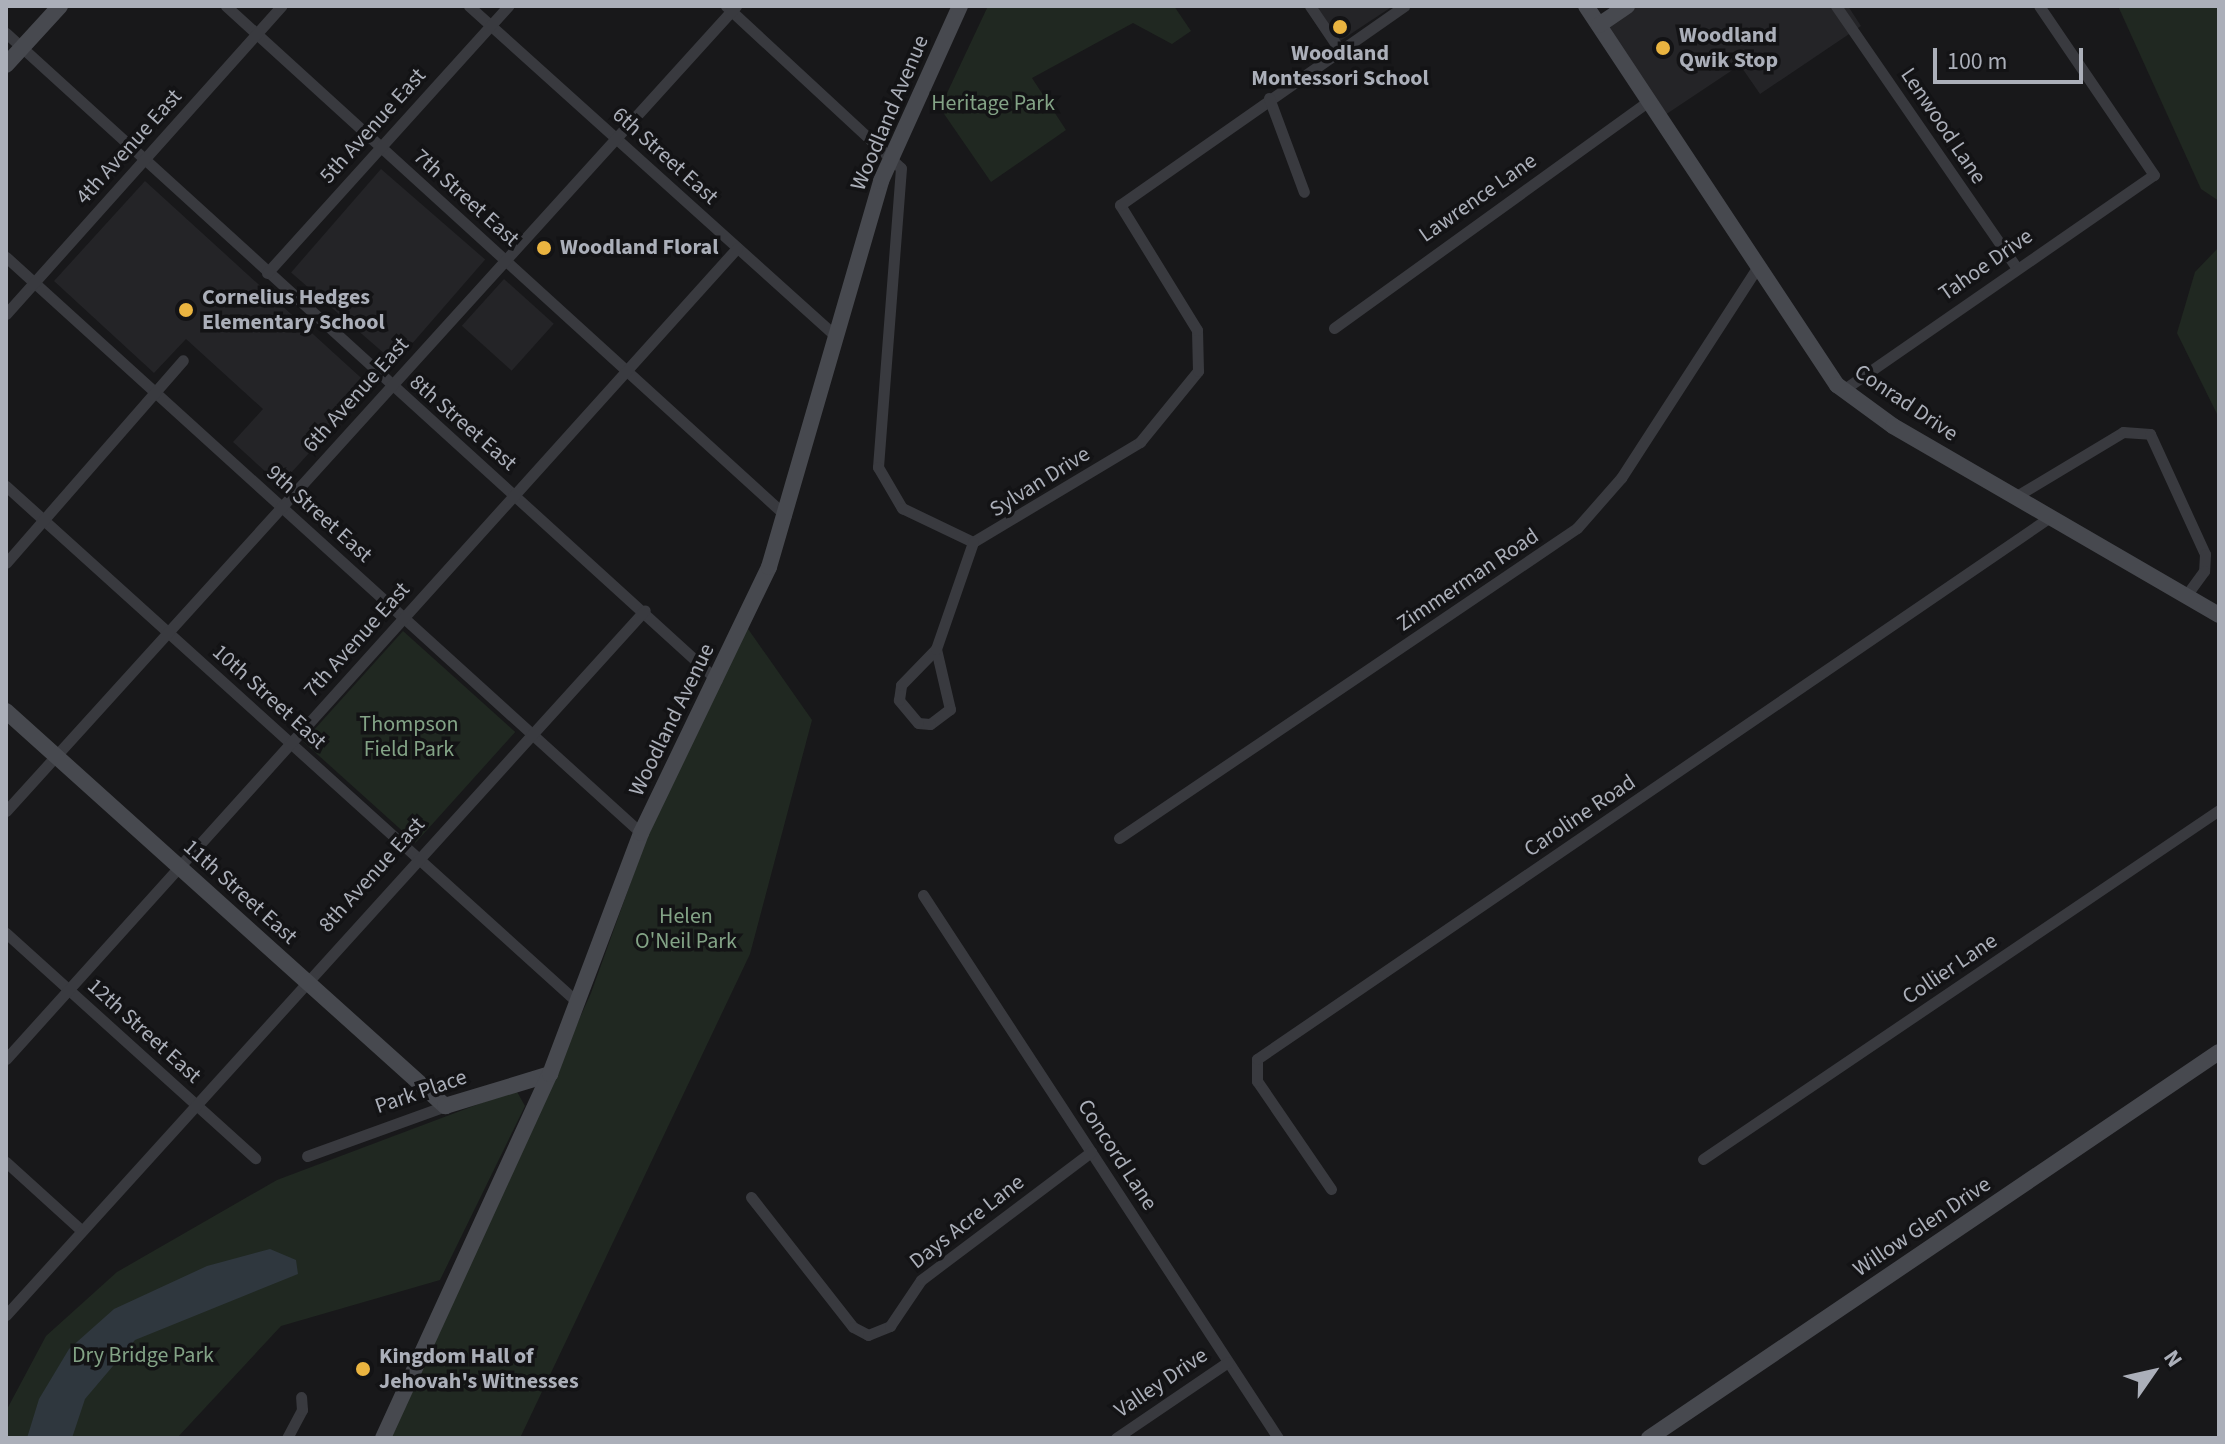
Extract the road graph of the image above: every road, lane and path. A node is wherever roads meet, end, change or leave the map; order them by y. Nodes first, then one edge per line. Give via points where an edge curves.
1 (60, 6) edge
2 (226, 6) edge
3 (281, 6) edge
4 (469, 6) edge
5 (508, 6) edge
6 (960, 6) edge
7 (1310, 6) edge
8 (1404, 6) edge
9 (1586, 6) edge
10 (1627, 6) edge
11 (1836, 6) edge
12 (2039, 6) edge
13 (731, 8) edge
14 (491, 25) junction
15 (1599, 25) junction
16 (6, 33) edge
17 (256, 33) junction
18 (22, 48) junction
19 (1340, 50) junction
20 (6, 65) edge
21 (1269, 98) junction
22 (1646, 103) junction
23 (618, 140) junction
24 (381, 147) junction
25 (891, 157) junction
26 (145, 160) junction
27 (1304, 192) dead end
28 (737, 248) junction
29 (6, 257) edge
30 (507, 261) junction
31 (2017, 268) junction
32 (1755, 271) junction
33 (267, 273) junction
34 (35, 283) junction
35 (6, 314) edge
36 (1334, 328) dead end
37 (835, 336) junction
38 (183, 360) dead end
39 (626, 370) junction
40 (390, 385) junction
41 (1843, 390) junction
42 (155, 392) junction
43 (6, 486) edge
44 (515, 494) junction
45 (2015, 497) junction
46 (281, 506) junction
47 (786, 516) junction
48 (2050, 517) junction
49 (45, 521) junction
50 (973, 542) junction
51 (6, 563) edge
52 (2186, 596) junction
53 (645, 610) junction
54 (2219, 615) edge
55 (404, 617) junction
56 (168, 632) junction
57 (936, 649) junction
58 (717, 680) junction
59 (6, 711) edge
60 (531, 732) junction
61 (291, 743) junction
62 (56, 756) junction
63 (2219, 810) edge
64 (6, 811) edge
65 (641, 833) junction
66 (1119, 838) dead end
67 (416, 856) junction
68 (179, 866) junction
69 (923, 895) dead end
70 (6, 933) edge
71 (304, 980) junction
72 (68, 989) junction
73 (577, 1002) junction
74 (2219, 1052) edge
75 (6, 1059) edge
76 (550, 1074) junction
77 (193, 1102) junction
78 (445, 1106) junction
79 (1091, 1152) junction
80 (307, 1156) dead end
81 (255, 1158) dead end
82 (1703, 1159) dead end
83 (6, 1162) edge
84 (1331, 1189) dead end
85 (751, 1197) dead end
86 (81, 1230) junction
87 (6, 1315) edge
88 (1228, 1362) junction
89 (301, 1397) dead end
90 (287, 1438) edge
91 (383, 1438) edge
92 (1116, 1438) edge
93 (1278, 1438) edge
94 (1649, 1438) edge

1 - 18 street
2 - 17 street, 7th Street East
3 - 17 street, 4th Avenue East
4 - 14 street, 6th Street East
5 - 14 street, 5th Avenue East
6 - 25 street, Woodland Avenue
7 - 19 street
8 - 19 street
9 - 15 street, Conrad Drive
10 - 15 street
11 - 31 street, Lenwood Lane
12 - 31 street, Tahoe Drive via 2154,175
13 - 23 street, 6th Avenue East
13 - 25 street
14 - 23 street, 6th Street East
14 - 24 street, 5th Avenue East
15 - 22 street, Conrad Drive
16 - 18 street, 8th Street East
17 - 24 street, 7th Street East
17 - 26 street, 4th Avenue East
18 - 20 street
18 - 26 street, 8th Street East
19 - 21 street
21 - 27 street
21 - 50 street, Sylvan Drive via 1120,205 1197,330 1198,371 1140,442
22 - 32 street, Conrad Drive
22 - 36 street, Lawrence Lane
23 - 28 street, 6th Street East
23 - 30 street, 6th Avenue East
24 - 30 street, 7th Street East
24 - 33 street, 5th Avenue East
25 - 37 street, Woodland Avenue
25 - 50 street, Sylvan Drive via 904,178 878,467 902,508
26 - 33 street, 8th Street East
26 - 34 street, 4th Avenue East
28 - 37 street, 6th Street East
28 - 39 street, 7th Avenue East
29 - 34 street, 9th Street East
30 - 39 street, 7th Street East
30 - 40 street, 6th Avenue East
31 - 41 street, Tahoe Drive
32 - 41 street, Conrad Drive
32 - 66 street, Zimmerman Road via 1621,478 1577,528
33 - 40 street, 8th Street East
34 - 35 street, 4th Avenue East
34 - 42 street, 9th Street East
37 - 47 street, Woodland Avenue
38 - 42 street
39 - 44 street, 7th Avenue East
39 - 47 street, 7th Street East
40 - 44 street, 8th Street East
40 - 46 street, 6th Avenue East
41 - 45 street, Conrad Drive
42 - 46 street, 9th Street East
42 - 49 street
43 - 49 street, 10th Street East
44 - 53 street, 8th Street East
44 - 55 street, 7th Avenue East
45 - 48 street, Conrad Drive
45 - 52 street via 2123,432 2150,434 2205,554 2204,571
46 - 55 street, 9th Street East
46 - 56 street, 6th Avenue East
47 - 58 street, Woodland Avenue
48 - 52 street, Conrad Drive
48 - 84 street, Caroline Road via 1257,1059 1257,1081
49 - 51 street
49 - 56 street, 10th Street East
50 - 57 street
52 - 54 street, Conrad Drive
53 - 58 street, 8th Street East
53 - 60 street, 8th Avenue East
55 - 60 street, 9th Street East
55 - 61 street, 7th Avenue East
56 - 61 street, 10th Street East
56 - 62 street, 6th Avenue East
57 - 57 street via 950,709 930,724 918,723 899,700 901,685
58 - 65 street, Woodland Avenue
59 - 62 street, 11th Street East
60 - 65 street, 9th Street East
60 - 67 street, 8th Avenue East
61 - 67 street, 10th Street East
61 - 68 street, 7th Avenue East
62 - 64 street, 6th Avenue East
62 - 68 street, 11th Street East
63 - 82 street, Collier Lane
65 - 73 street, Woodland Avenue
67 - 71 street, 8th Avenue East
67 - 73 street, 10th Street East
68 - 71 street, 11th Street East
68 - 72 street, 7th Avenue East
69 - 79 street, Concord Lane
70 - 72 street, 12th Street East
71 - 77 street, 8th Avenue East
71 - 78 street, 11th Street East
72 - 75 street, 7th Avenue East
72 - 77 street, 12th Street East
73 - 76 street, Woodland Avenue
74 - 94 street, Willow Glen Drive
76 - 78 street, Park Place
76 - 91 street, Woodland Avenue
77 - 81 street, 12th Street East
77 - 86 street, 8th Avenue East
78 - 80 street, Park Place
79 - 85 street, Days Acre Lane via 921,1280 890,1326 868,1335 853,1327
79 - 88 street, Concord Lane
83 - 86 street
86 - 87 street, 8th Avenue East
88 - 92 street, Valley Drive
88 - 93 street, Concord Lane
89 - 90 street via 302,1410

